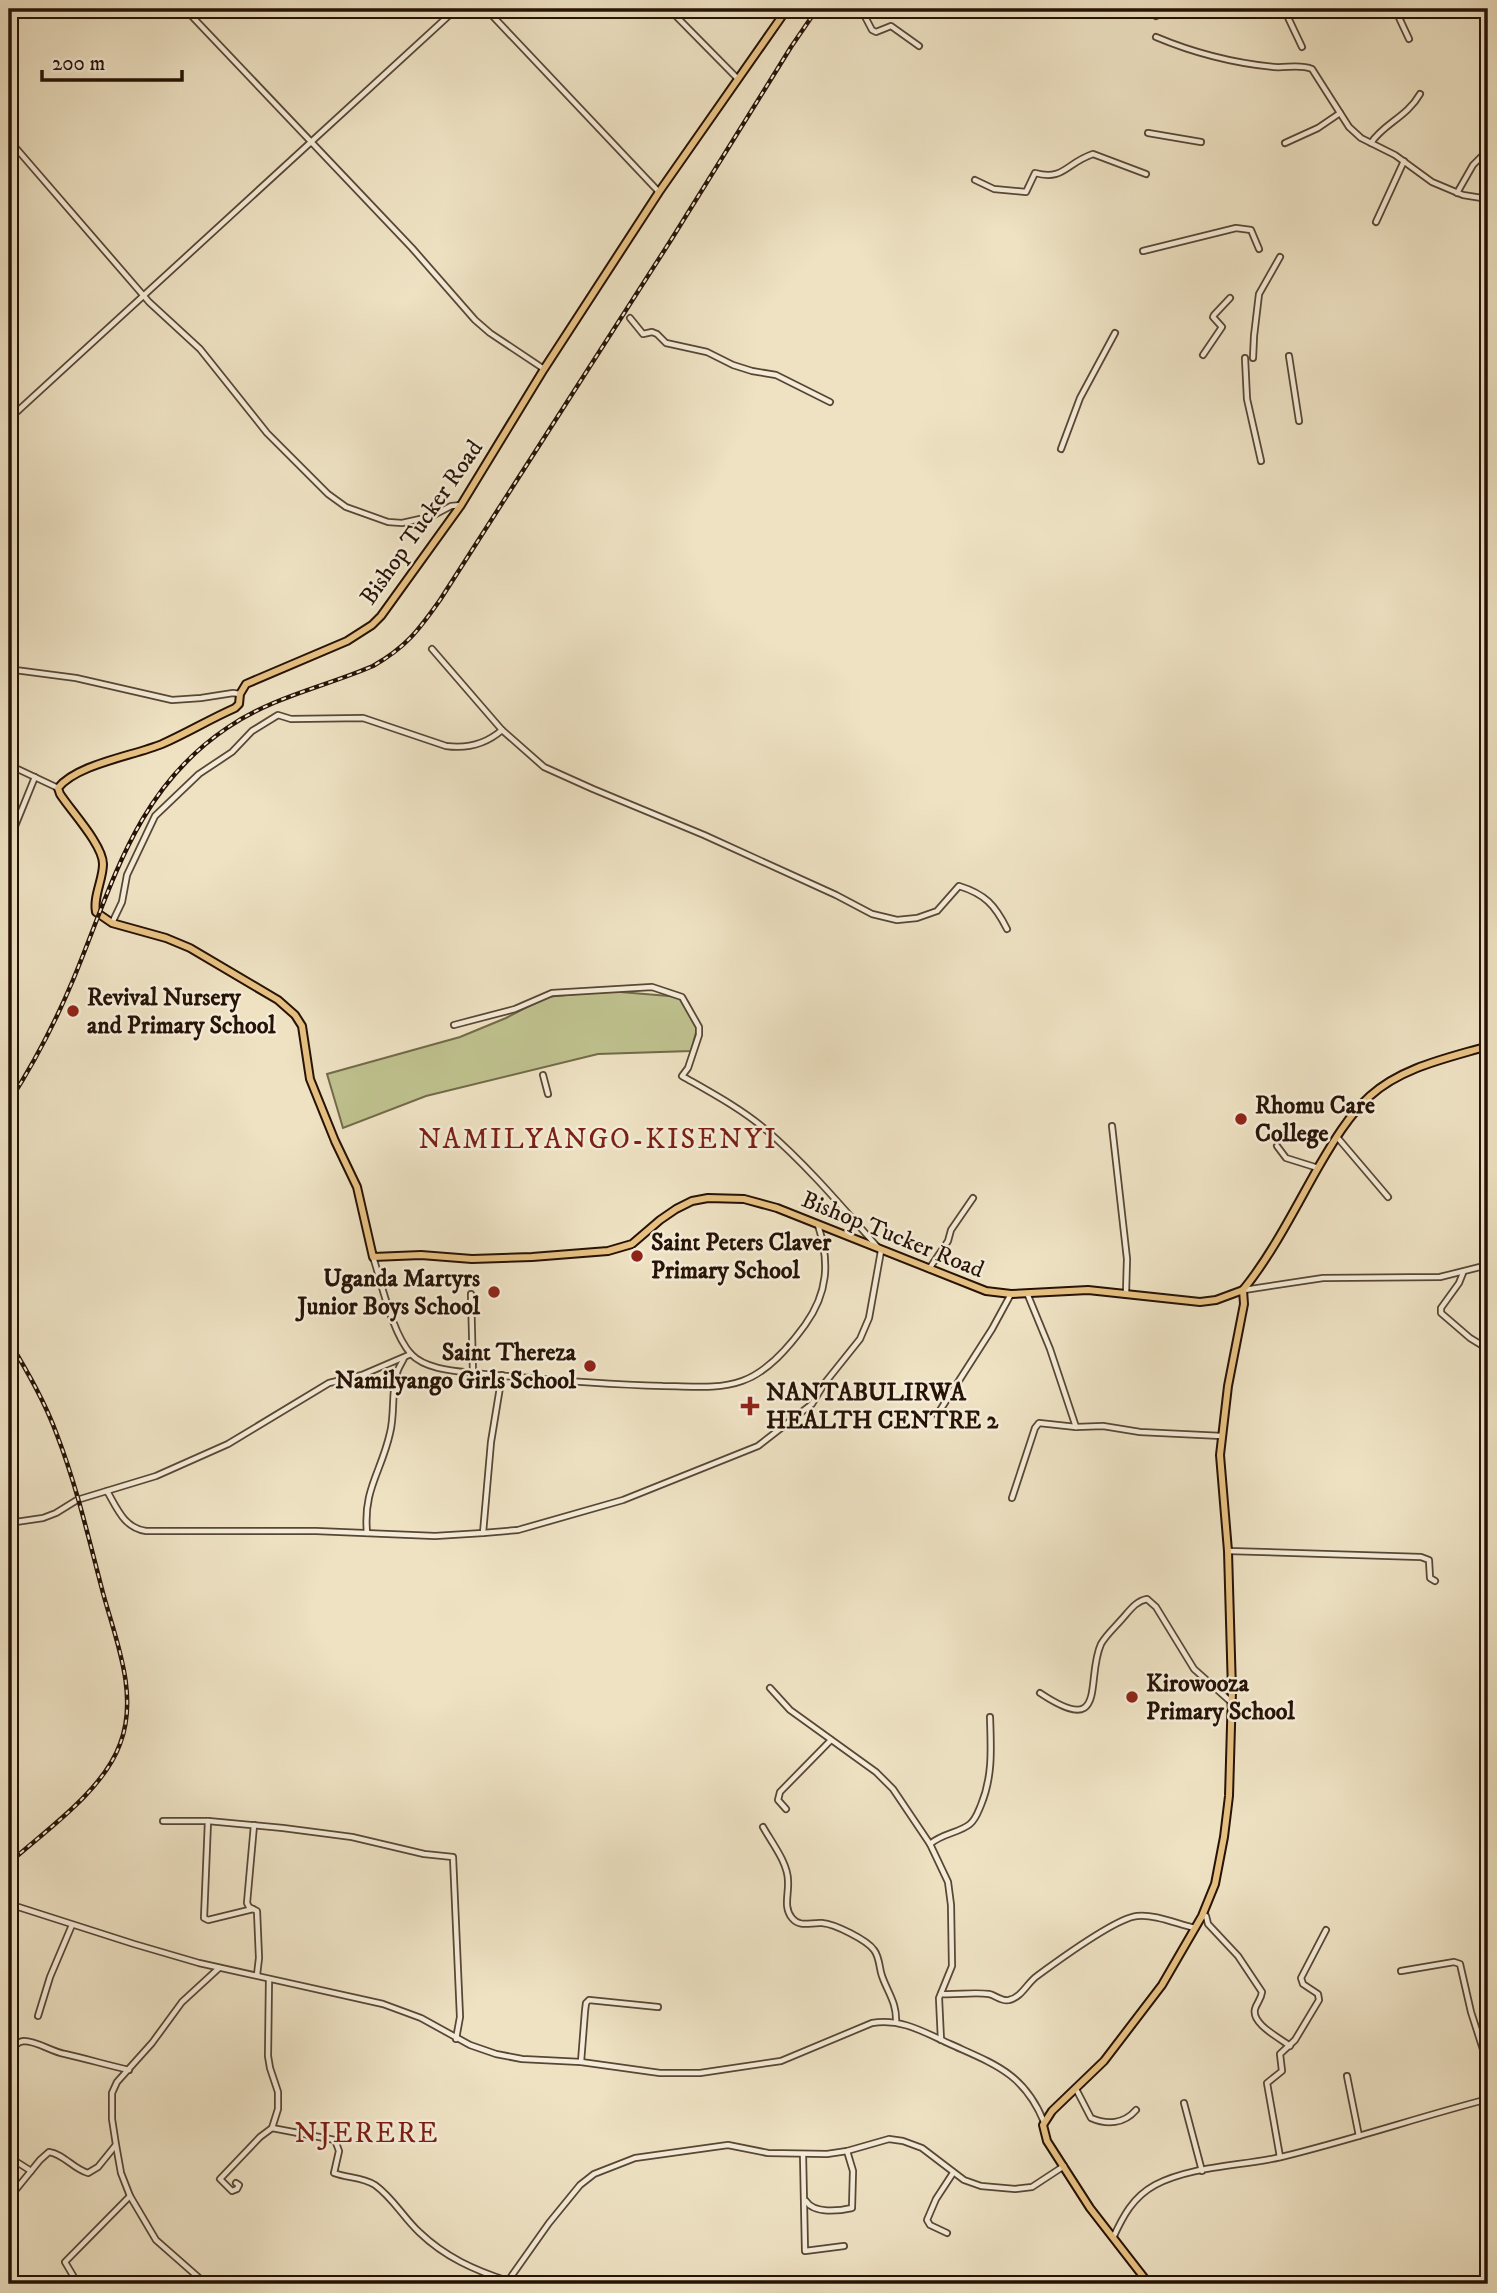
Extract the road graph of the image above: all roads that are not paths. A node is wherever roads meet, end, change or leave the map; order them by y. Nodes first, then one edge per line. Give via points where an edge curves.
1 (186, 9) edge
2 (456, 9) edge
3 (486, 9) edge
4 (669, 9) edge
5 (787, 9) edge
6 (862, 9) edge
7 (1172, 9) edge
8 (1283, 9) edge
9 (1334, 9) edge
10 (1395, 9) edge
11 (1340, 14) dead end
12 (1156, 16) dead end
13 (1156, 37) dead end
14 (1409, 39) dead end
15 (919, 46) dead end
16 (1302, 47) dead end
17 (737, 78) junction
18 (1420, 94) dead end
19 (1340, 113) junction
20 (1148, 133) dead end
21 (9, 140) edge
22 (1201, 142) dead end
23 (311, 143) junction
24 (1285, 144) dead end
25 (1371, 144) junction
26 (1488, 150) edge
27 (1404, 161) junction
28 (1146, 174) dead end
29 (975, 180) dead end
30 (659, 192) junction
31 (1457, 193) junction
32 (1488, 198) edge
33 (1376, 222) dead end
34 (1259, 249) dead end
35 (1143, 251) dead end
36 (1280, 257) dead end
37 (143, 295) junction
38 (1230, 298) dead end
39 (630, 318) dead end
40 (1115, 333) dead end
41 (1203, 355) dead end
42 (1289, 356) dead end
43 (1245, 358) dead end
44 (1253, 358) dead end
45 (544, 369) junction
46 (830, 402) dead end
47 (9, 419) edge
48 (1299, 421) dead end
49 (1061, 449) dead end
50 (1261, 461) dead end
51 (461, 505) junction
52 (432, 649) dead end
53 (9, 667) edge
54 (240, 694) junction
55 (502, 730) junction
56 (9, 765) edge
57 (35, 777) junction
58 (58, 789) junction
59 (9, 841) edge
60 (112, 923) junction
61 (1007, 929) dead end
62 (454, 1025) dead end
63 (1488, 1046) edge
64 (1480, 1049) junction
65 (1488, 1060) edge
66 (543, 1075) dead end
67 (548, 1094) dead end
68 (1112, 1126) dead end
69 (1336, 1137) junction
70 (1277, 1146) dead end
71 (1318, 1168) junction
72 (1388, 1197) dead end
73 (973, 1198) dead end
74 (817, 1224) junction
75 (881, 1251) junction
76 (373, 1257) junction
77 (1488, 1265) edge
78 (928, 1270) junction
79 (1463, 1272) junction
80 (1243, 1290) junction
81 (471, 1293) dead end
82 (1027, 1293) junction
83 (1126, 1293) junction
84 (1011, 1294) junction
85 (1488, 1349) edge
86 (411, 1354) junction
87 (405, 1358) junction
88 (472, 1373) junction
89 (502, 1376) junction
90 (937, 1415) dead end
91 (1076, 1427) junction
92 (1222, 1436) junction
93 (107, 1490) junction
94 (1013, 1498) dead end
95 (9, 1523) edge
96 (367, 1533) junction
97 (483, 1533) junction
98 (1228, 1551) junction
99 (1435, 1581) dead end
100 (770, 1688) dead end
101 (1040, 1693) dead end
102 (1232, 1702) junction
103 (990, 1717) dead end
104 (831, 1740) junction
105 (786, 1810) dead end
106 (163, 1821) dead end
107 (208, 1821) junction
108 (254, 1825) junction
109 (763, 1828) dead end
110 (930, 1844) junction
111 (9, 1904) edge
112 (254, 1908) junction
113 (1206, 1916) dead end
114 (72, 1925) junction
115 (1195, 1928) junction
116 (1326, 1930) dead end
117 (220, 1967) junction
118 (1401, 1971) dead end
119 (257, 1975) junction
120 (269, 1979) junction
121 (941, 1994) junction
122 (658, 2007) dead end
123 (38, 2017) dead end
124 (896, 2022) junction
125 (456, 2039) junction
126 (941, 2040) junction
127 (1290, 2046) junction
128 (9, 2055) edge
129 (581, 2062) junction
130 (1488, 2065) edge
131 (129, 2070) junction
132 (1347, 2076) dead end
133 (1076, 2089) junction
134 (1488, 2099) edge
135 (1184, 2103) dead end
136 (1136, 2110) dead end
137 (1044, 2122) junction
138 (272, 2128) junction
139 (1359, 2136) junction
140 (116, 2145) junction
141 (847, 2151) junction
142 (803, 2154) junction
143 (9, 2157) edge
144 (1280, 2157) junction
145 (1064, 2166) junction
146 (31, 2171) junction
147 (1202, 2171) junction
148 (953, 2173) junction
149 (236, 2183) dead end
150 (130, 2196) junction
151 (9, 2199) edge
152 (804, 2200) junction
153 (947, 2233) dead end
154 (1113, 2239) junction
155 (844, 2246) dead end
156 (508, 2281) junction
157 (78, 2284) edge
158 (206, 2284) edge
159 (502, 2284) edge
160 (1149, 2284) edge

1 - 23 street
2 - 23 street
3 - 30 street
4 - 17 street
5 - 17 main road, Bishop Tucker Road
6 - 15 street via 872,30 891,26
7 - 12 street
8 - 16 street
9 - 11 street
10 - 14 street
13 - 19 street via 1199,54 1309,68
17 - 30 main road, Bishop Tucker Road
18 - 25 street
19 - 24 street
19 - 25 street via 1355,133
20 - 22 street
21 - 37 street
23 - 37 street
23 - 45 street via 475,320
25 - 27 street
26 - 31 street
27 - 31 street via 1424,178
27 - 33 street
28 - 29 street via 1093,154 1057,175 1035,173 1026,192 994,189
30 - 45 main road, Bishop Tucker Road
31 - 32 street
34 - 35 street via 1251,230 1236,228
36 - 44 street via 1259,294
37 - 47 street
37 - 51 street via 200,349 267,433 346,507 402,523
38 - 41 street via 1213,315 1222,327
39 - 46 street via 643,334 652,332 666,342 707,352 733,365 776,374
40 - 49 street via 1080,398
42 - 48 street
43 - 50 street via 1247,399
45 - 51 main road, Bishop Tucker Road
51 - 54 main road, Bishop Tucker Road via 372,625 330,649 246,684
52 - 55 street
53 - 54 street via 172,700
54 - 58 main road, Bishop Tucker Road via 235,708 162,744 78,773
55 - 60 street via 492,739 459,748 363,718 291,719 278,715 252,731 155,816 127,874
55 - 61 street via 544,767 872,914 897,920 917,918 937,911 959,886 973,890 996,908
56 - 57 street
57 - 58 street
57 - 59 street
58 - 60 main road via 101,855 96,910
60 - 76 main road via 178,942 287,1006 300,1020 310,1079 357,1188
62 - 75 street via 515,1009 551,993 649,987 680,996 699,1031 682,1076 762,1127
63 - 64 main road
64 - 65 street
64 - 69 main road via 1420,1067 1393,1081 1370,1096
66 - 67 street
68 - 83 street via 1127,1259
69 - 71 main road
69 - 72 street
70 - 71 street via 1286,1158
71 - 80 main road
73 - 78 street
74 - 75 main road, Bishop Tucker Road
74 - 76 main road, Bishop Tucker Road via 744,1199 708,1198 676,1209 632,1244 617,1250 515,1258
74 - 89 street via 825,1263 824,1291 791,1344 743,1381 701,1387
75 - 78 main road, Bishop Tucker Road
75 - 97 street via 869,1318 860,1339 812,1404 758,1446 623,1500 518,1530
76 - 86 street via 391,1314
77 - 79 street
78 - 84 main road, Bishop Tucker Road via 986,1292
79 - 80 street via 1426,1278 1322,1278
79 - 85 street via 1441,1313
80 - 83 main road, Bishop Tucker Road via 1200,1302
80 - 92 main road
81 - 88 street
82 - 83 main road, Bishop Tucker Road via 1071,1289
82 - 84 main road, Bishop Tucker Road
82 - 91 street
84 - 90 street
86 - 87 street
86 - 88 street via 430,1365
87 - 93 street via 328,1383 228,1444 156,1476
87 - 96 street via 396,1373 384,1457 368,1493
88 - 89 street
89 - 97 street
91 - 92 street
91 - 94 street via 1036,1425
92 - 98 main road via 1220,1470
93 - 95 street via 77,1500 51,1516
93 - 96 street via 124,1520 139,1530
96 - 97 street
98 - 99 street via 1421,1557 1429,1560 1430,1578
98 - 102 main road
100 - 104 street via 790,1710
101 - 102 street via 1067,1709 1087,1704 1103,1641 1144,1599 1156,1607 1194,1669
102 - 115 main road via 1224,1837 1215,1884
103 - 110 street via 990,1776 976,1818
104 - 105 street via 780,1792 778,1800
104 - 110 street via 893,1789
106 - 107 street
107 - 108 street
107 - 112 street via 204,1918
108 - 112 street via 247,1901
108 - 125 street via 352,1837 453,1857 460,2005
109 - 124 street via 787,1872 789,1914 796,1923 833,1926 873,1949 895,2003
110 - 121 street via 950,1891 952,1966
111 - 114 street
112 - 119 street
113 - 127 street via 1262,1992 1256,2018
114 - 117 street
114 - 123 street
115 - 121 street via 1132,1917 1112,1925 1009,2000 991,1994
115 - 133 main road via 1162,1985 1104,2061
116 - 127 street via 1301,1978 1319,2000
117 - 119 street
117 - 131 street via 182,2002
118 - 130 street via 1460,1964
119 - 120 street
120 - 125 street via 383,2004 421,2018
120 - 138 street via 268,2056 278,2092
121 - 126 street
122 - 129 street via 589,2000
124 - 126 street
124 - 129 street via 858,2027 781,2061 701,2073 660,2073
125 - 129 street via 523,2059
126 - 137 street via 1003,2069 1030,2094
127 - 144 street via 1280,2054 1282,2071 1267,2083
128 - 131 street via 16,2044 31,2042
131 - 140 street via 112,2093
132 - 139 street
133 - 136 street via 1094,2120 1122,2121
133 - 137 main road
134 - 139 street
135 - 147 street
137 - 145 main road via 1047,2141
138 - 149 street via 220,2179 232,2191 237,2189
138 - 156 street via 335,2140 339,2151 334,2173 373,2183 443,2252
139 - 144 street
140 - 146 street via 88,2173 52,2152
140 - 150 street
141 - 142 street
141 - 148 street via 881,2140 903,2141 922,2148
141 - 152 street via 853,2171 852,2208 816,2209
142 - 152 street
142 - 156 street via 728,2145 635,2158 594,2174 565,2202
143 - 146 street
144 - 147 street
145 - 148 street via 1024,2189 981,2186
145 - 154 main road
146 - 151 street
147 - 154 street via 1163,2180 1146,2190 1129,2207
148 - 153 street via 927,2219
150 - 157 street via 65,2262
150 - 158 street via 156,2240
152 - 155 street via 805,2251
154 - 160 main road
156 - 159 street

